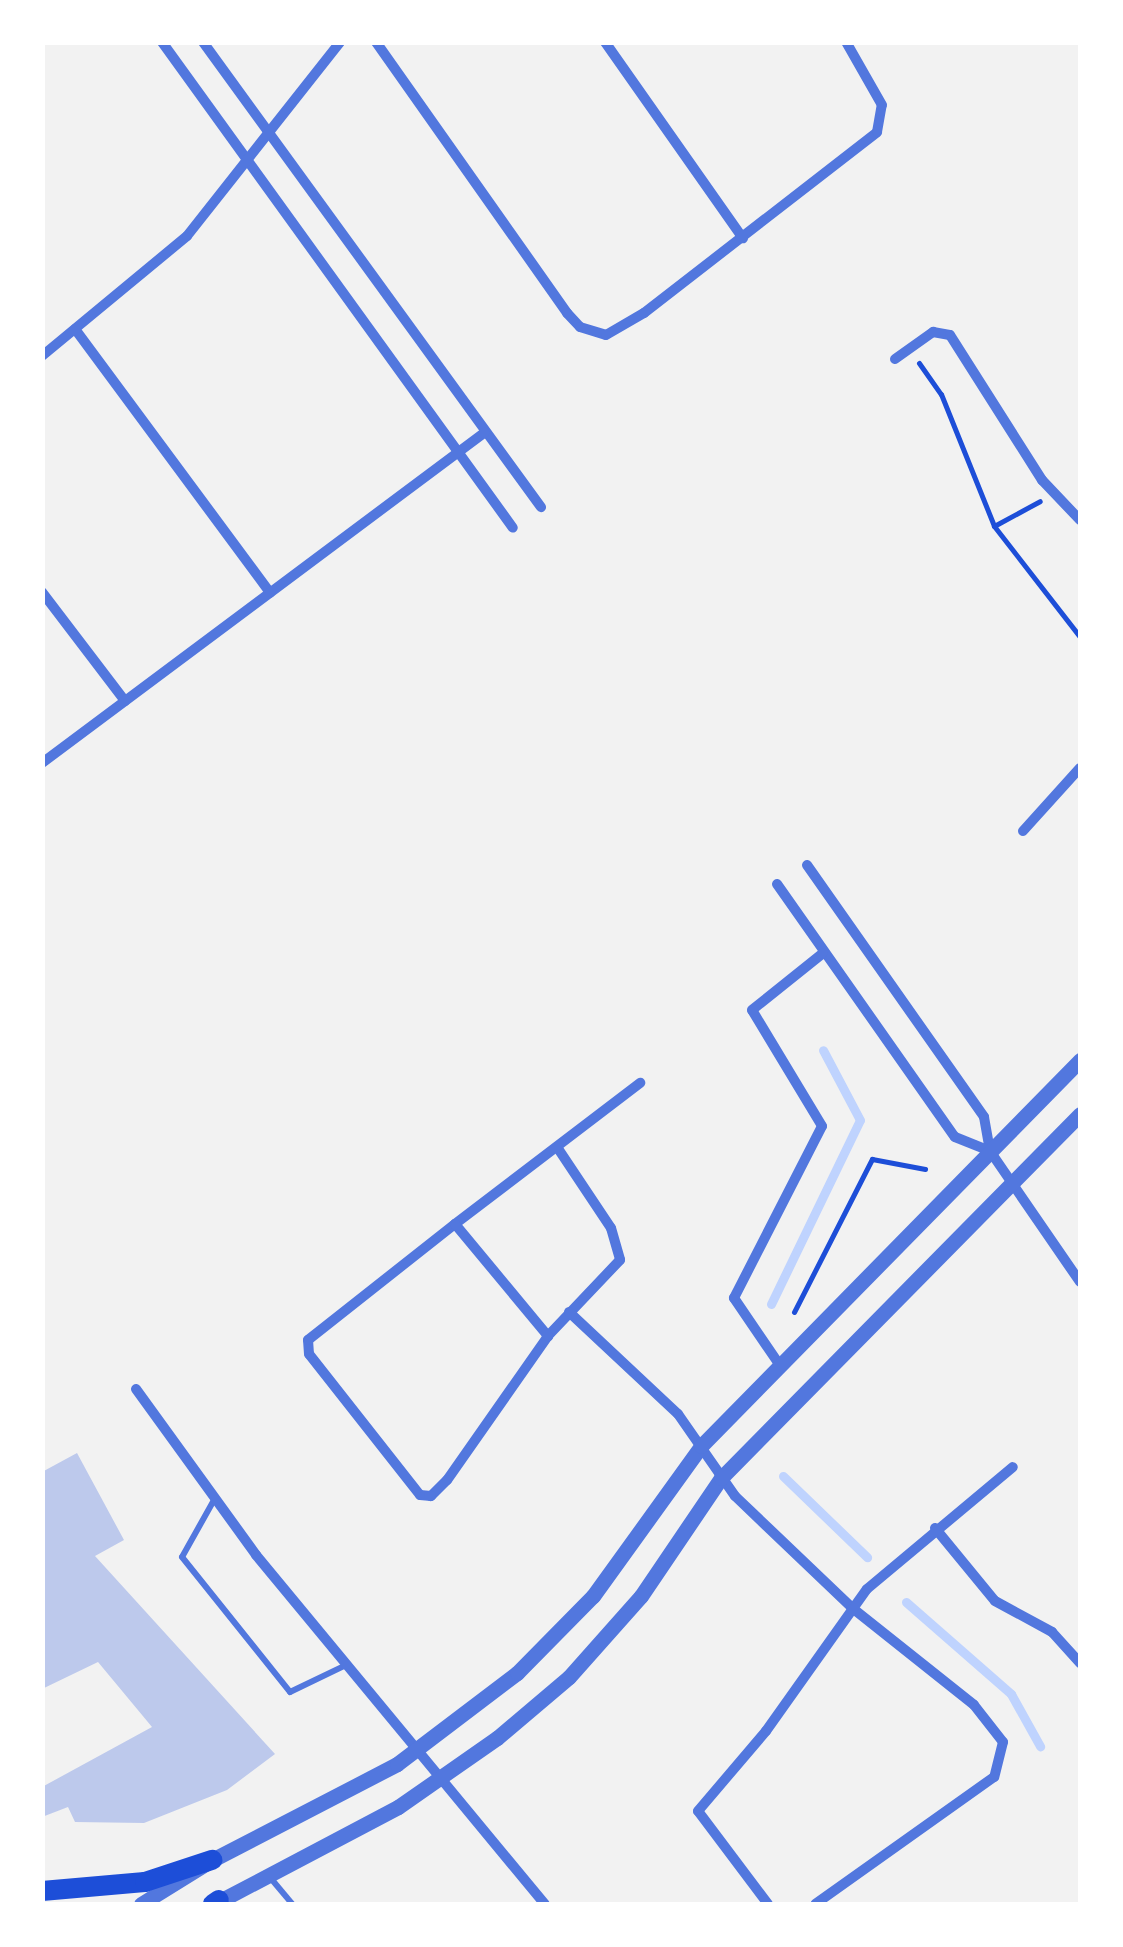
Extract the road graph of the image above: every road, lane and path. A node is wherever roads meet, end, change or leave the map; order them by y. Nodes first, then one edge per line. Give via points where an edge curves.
1 (162, 42) edge
2 (203, 42) edge
3 (340, 42) edge
4 (376, 42) edge
5 (605, 42) edge
6 (846, 42) edge
7 (269, 136) junction
8 (248, 164) junction
9 (743, 238) junction
10 (75, 329) junction
11 (908, 349) junction
12 (42, 356) edge
13 (895, 359) dead end
14 (484, 434) junction
15 (455, 454) junction
16 (1054, 494) junction
17 (541, 507) dead end
18 (1080, 520) edge
19 (994, 526) junction
20 (513, 528) dead end
21 (42, 592) edge
22 (270, 593) junction
23 (1080, 638) edge
24 (125, 701) junction
25 (42, 763) edge
26 (1080, 768) edge
27 (1024, 831) dead end
28 (807, 865) dead end
29 (777, 884) dead end
30 (822, 954) junction
31 (1080, 1060) edge
32 (640, 1083) dead end
33 (1080, 1114) edge
34 (557, 1146) junction
35 (990, 1151) junction
36 (924, 1169) dead end
37 (1012, 1183) junction
38 (454, 1224) junction
39 (1080, 1282) edge
40 (569, 1312) junction
41 (794, 1312) dead end
42 (548, 1336) junction
43 (779, 1364) junction
44 (136, 1389) dead end
45 (700, 1446) junction
46 (1013, 1467) dead end
47 (722, 1478) junction
48 (214, 1500) junction
49 (935, 1528) junction
50 (851, 1607) junction
51 (1080, 1663) edge
52 (346, 1666) junction
53 (416, 1750) junction
54 (441, 1779) junction
55 (212, 1860) junction
56 (268, 1874) junction
57 (42, 1890) edge
58 (215, 1903) edge
59 (142, 1904) edge
60 (292, 1904) edge
61 (545, 1904) edge
62 (768, 1904) edge
63 (815, 1904) edge

1 - 8 street
2 - 7 street
3 - 7 street
4 - 9 street via 580,327 606,336 622,329
5 - 9 street
6 - 9 street via 882,105 877,132
7 - 8 street
7 - 14 street
8 - 10 street via 187,236
8 - 15 street
10 - 12 street
10 - 22 street
11 - 13 street
11 - 16 street via 933,332 950,334
11 - 19 path via 941,394
14 - 15 street
14 - 17 street
15 - 20 street
15 - 22 street
16 - 18 street
16 - 19 path
19 - 23 path
21 - 24 street
22 - 24 street
24 - 25 street
26 - 27 street
28 - 35 street via 984,1117
29 - 30 street
30 - 35 street via 955,1138
30 - 43 street via 752,1010 822,1126 734,1298
31 - 35 street
32 - 34 street
33 - 37 street
34 - 38 street
34 - 40 street via 621,1249 618,1264
35 - 37 street
35 - 43 street
36 - 41 path via 872,1159
37 - 39 street
37 - 47 street
38 - 42 street
38 - 42 street via 306,1344 415,1492 431,1496 447,1480
40 - 42 street
40 - 45 street via 678,1414
43 - 45 street
44 - 48 street
45 - 47 street
45 - 53 street via 570,1622 494,1692
46 - 49 street
47 - 50 street
47 - 54 street via 596,1650 522,1719
48 - 52 street
48 - 52 lane via 182,1557 290,1692
49 - 50 street
49 - 51 street via 995,1601 1052,1632
50 - 62 street via 766,1731 697,1815
50 - 63 street via 974,1705 1006,1751 994,1778
52 - 53 street
53 - 54 street
53 - 55 street
54 - 56 street
54 - 61 street
55 - 57 main road via 145,1882
55 - 59 street
56 - 58 street
56 - 60 lane

